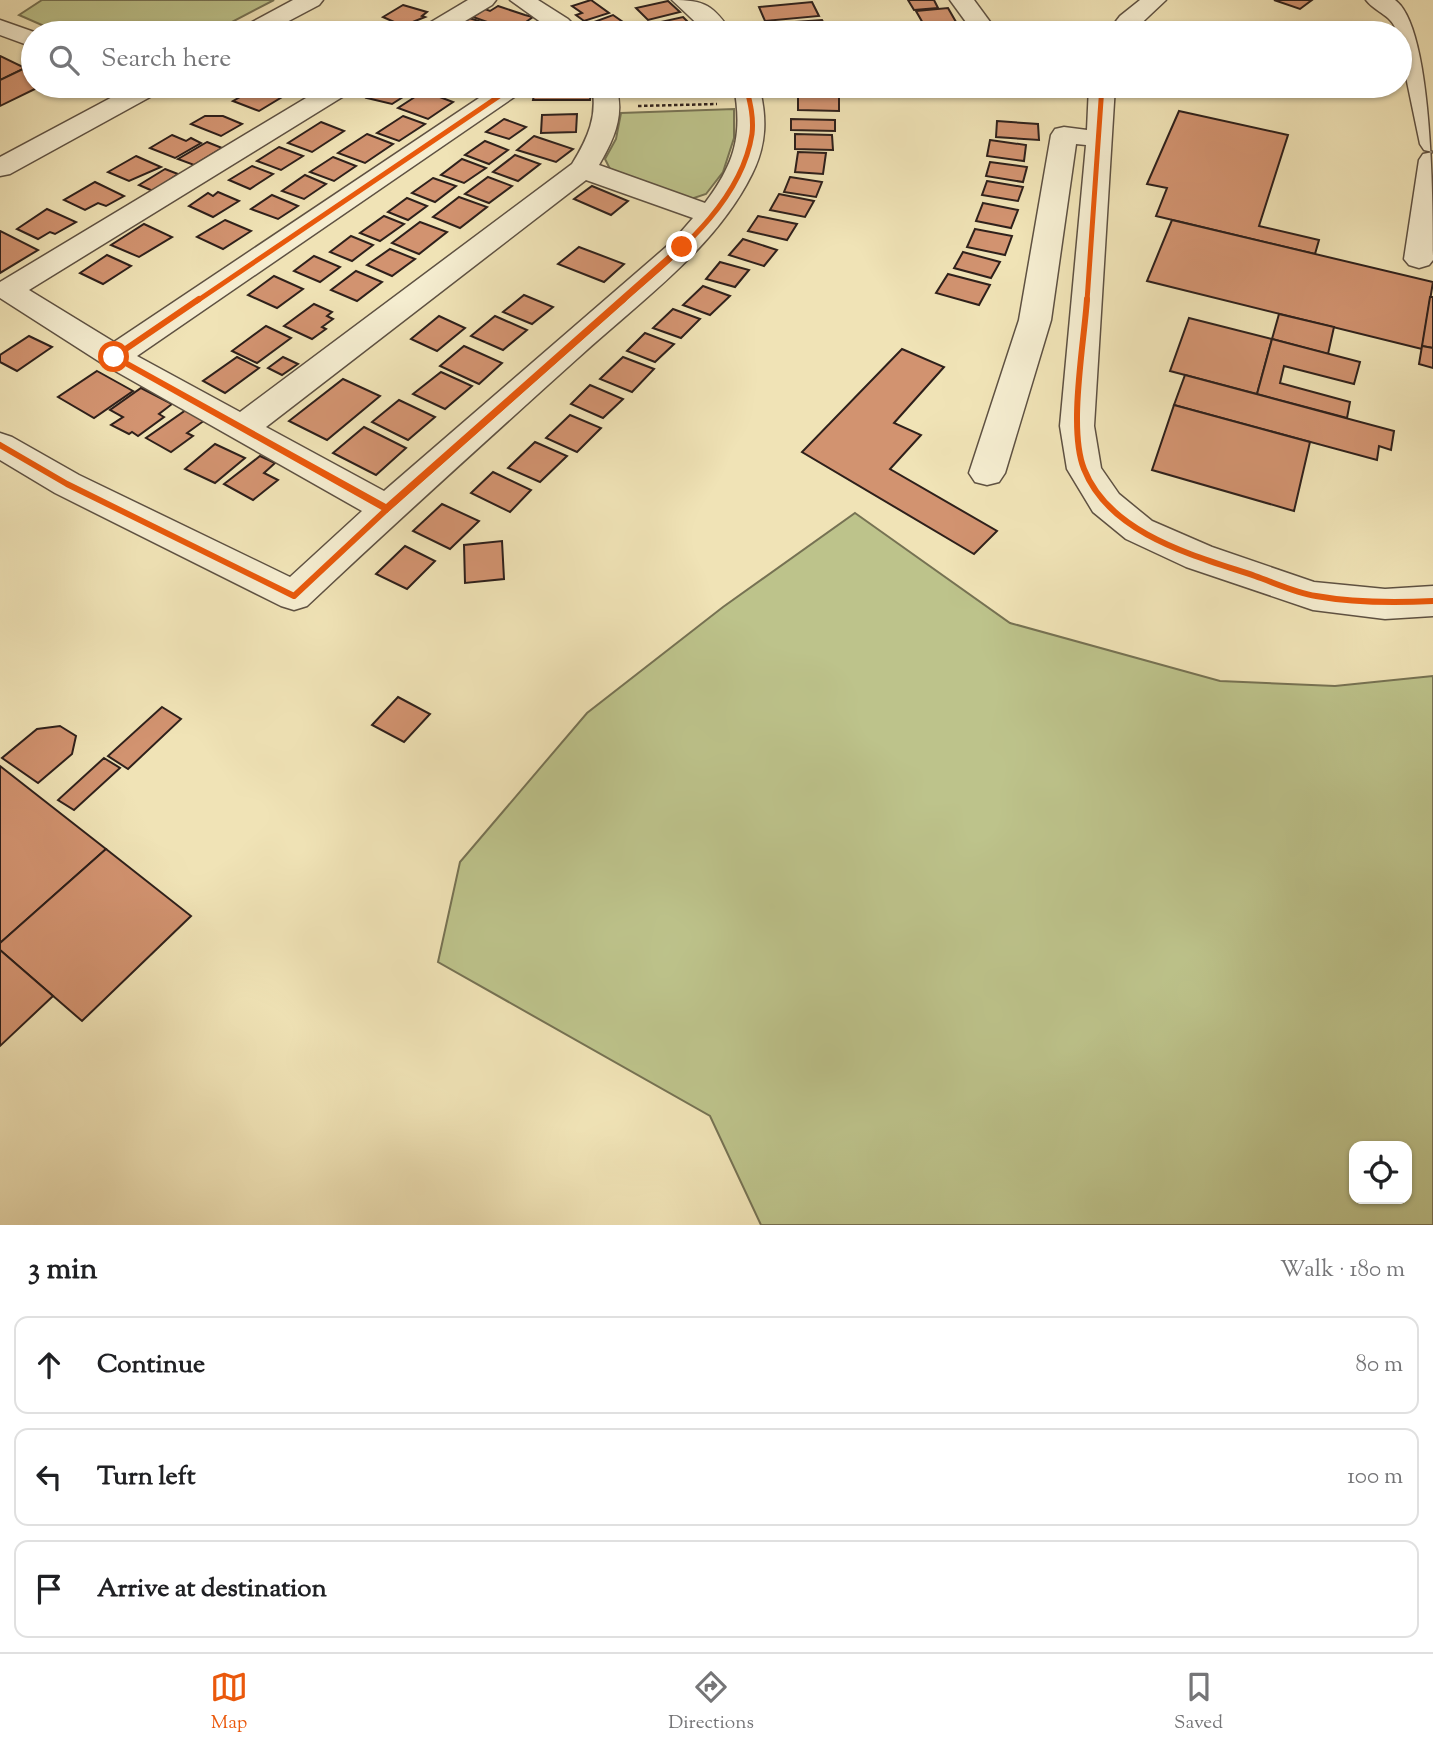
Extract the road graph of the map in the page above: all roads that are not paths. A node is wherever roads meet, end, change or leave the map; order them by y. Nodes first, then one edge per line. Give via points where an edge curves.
1 (311, 0) edge
2 (484, 0) edge
3 (522, 0) edge
4 (684, 0) edge
5 (962, 0) edge
6 (1154, 0) edge
7 (1378, 0) edge
8 (272, 21) edge
9 (449, 21) edge
10 (555, 21) edge
11 (709, 21) edge
12 (977, 21) edge
13 (1128, 21) edge
14 (1402, 21) edge
15 (0, 27) edge
16 (21, 35) edge
17 (1412, 52) edge
18 (128, 98) edge
19 (323, 98) edge
20 (496, 98) edge
21 (606, 98) edge
22 (750, 98) edge
23 (1101, 98) edge
24 (1100, 139) junction
25 (1433, 144) edge
26 (1433, 160) edge
27 (0, 168) edge
28 (583, 169) junction
29 (711, 215) junction
30 (1419, 259) dead end
31 (114, 357) junction
32 (242, 428) junction
33 (0, 445) edge
34 (987, 473) dead end
35 (387, 509) junction
36 (1433, 601) edge

1 - 8 street
2 - 9 street
3 - 10 street
4 - 11 street
5 - 12 street
6 - 13 street
7 - 14 street via 1393,8
15 - 16 street
17 - 25 street
18 - 27 street
19 - 31 street via 8,290
20 - 31 street
21 - 28 street via 605,131
22 - 29 street via 752,133 743,169
23 - 24 street
24 - 34 street via 1065,135 1035,320
24 - 36 street via 1077,426 1084,469 1106,503 1139,530 1199,557 1313,596 1385,604
26 - 30 street
28 - 29 street
28 - 32 street
29 - 35 street via 682,247
31 - 32 street
32 - 35 street
33 - 35 street via 67,484 294,596

